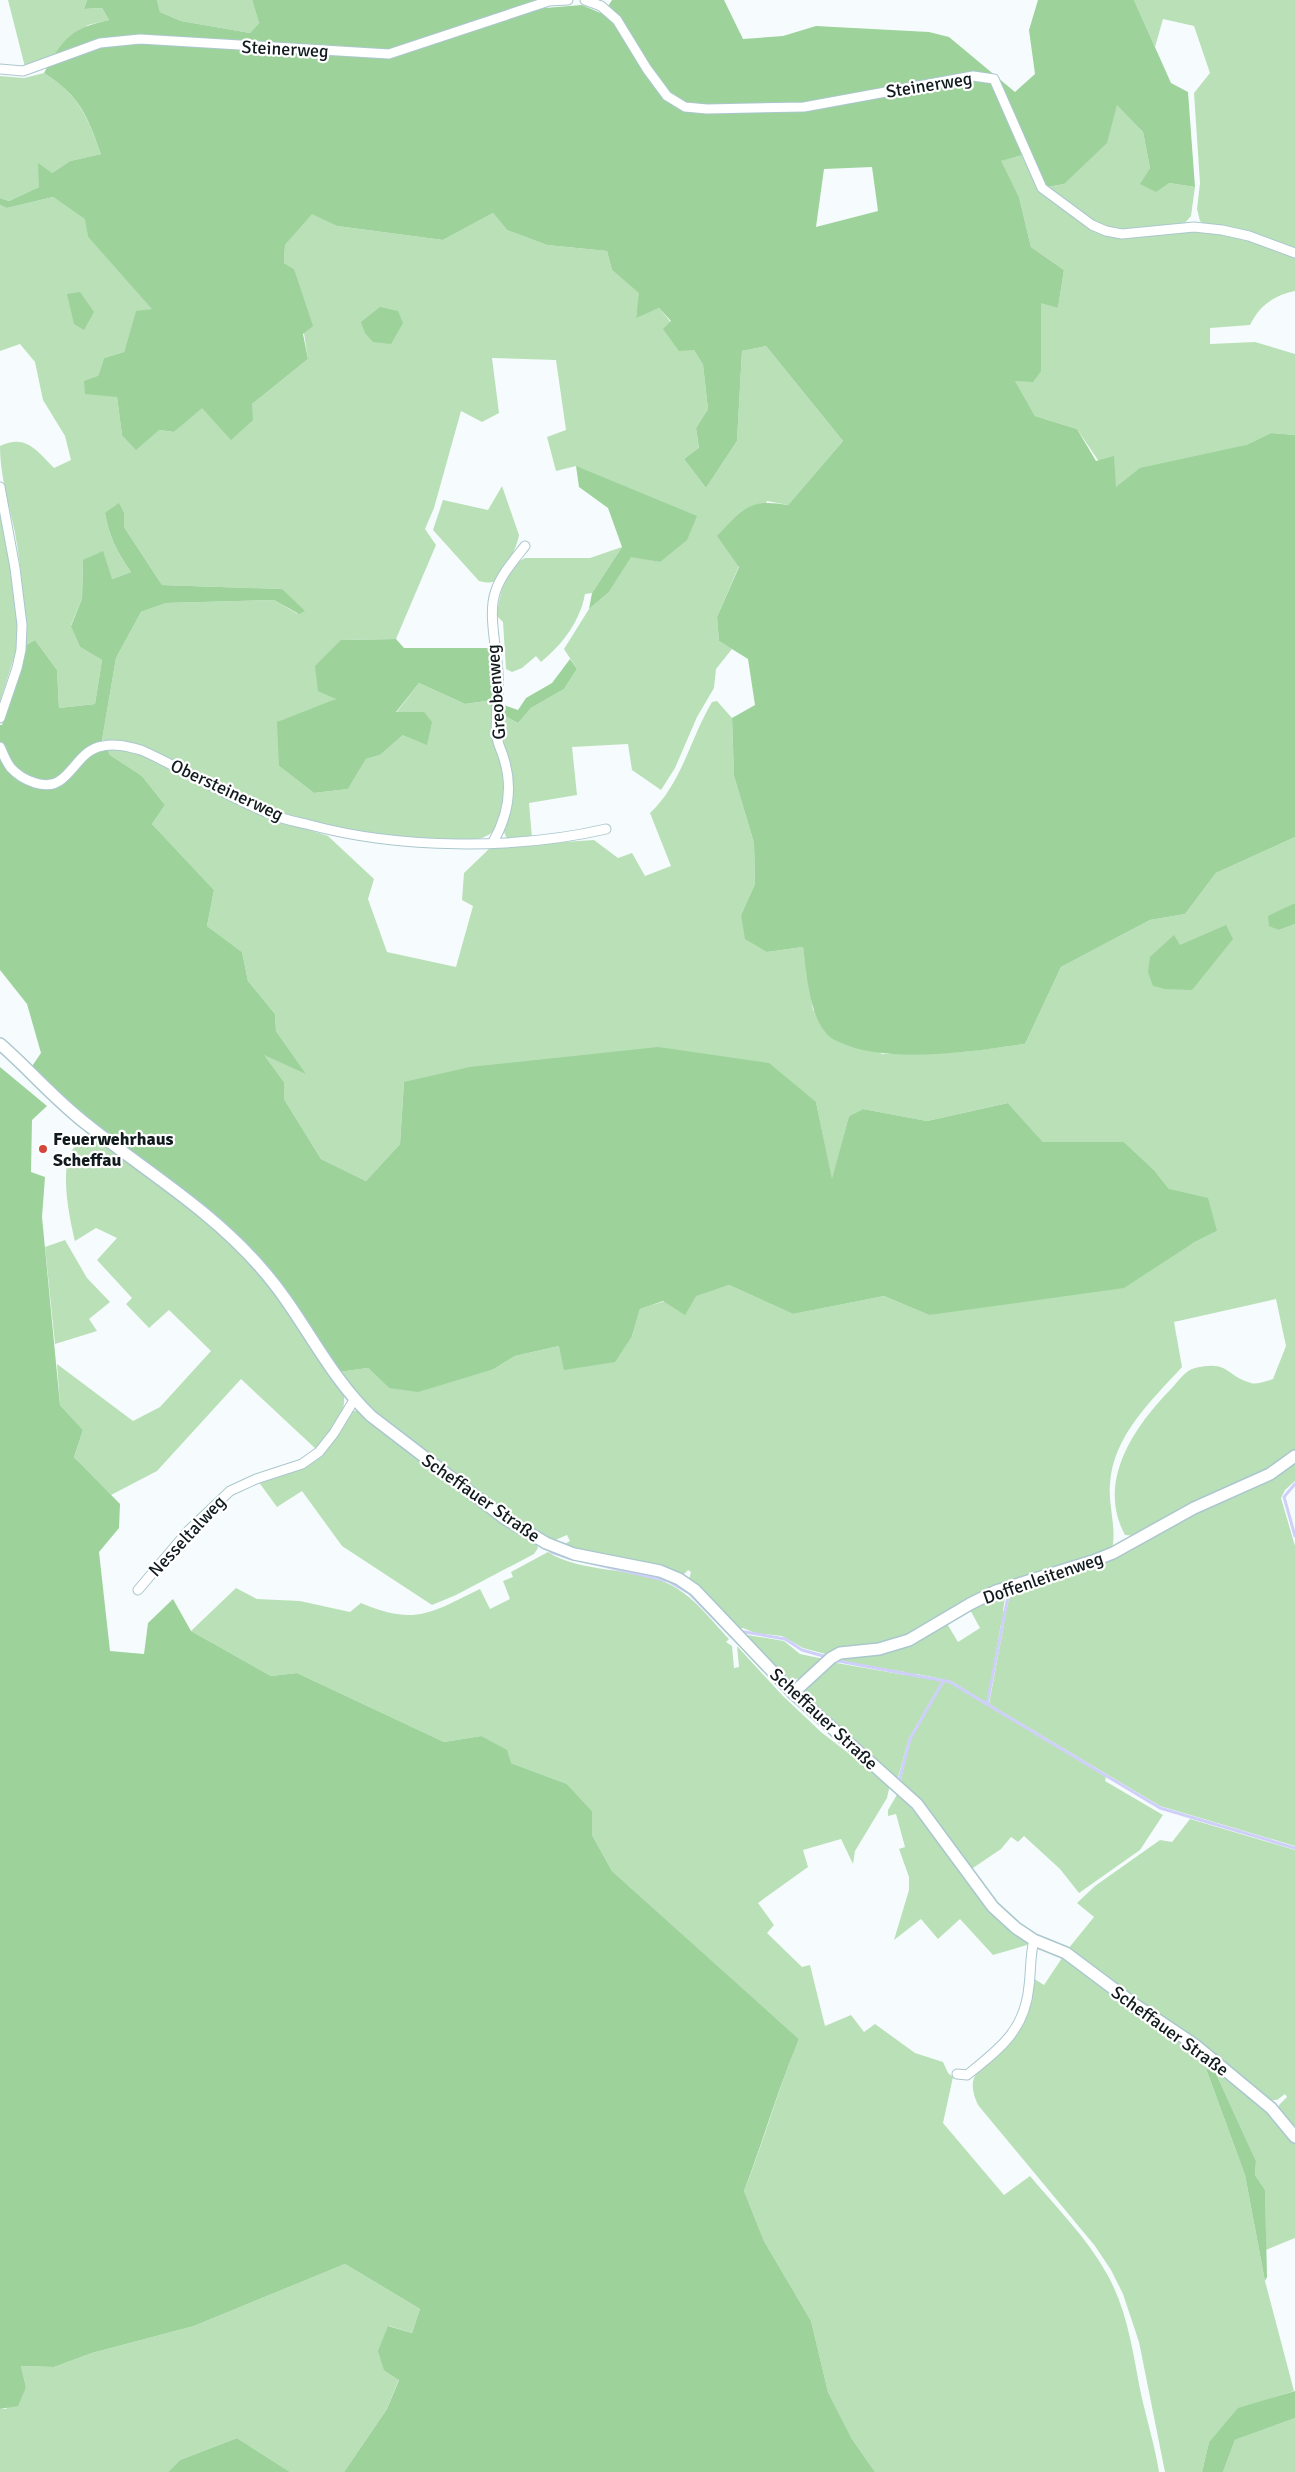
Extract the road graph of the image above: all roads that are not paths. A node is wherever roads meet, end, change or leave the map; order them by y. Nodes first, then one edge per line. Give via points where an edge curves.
1 (568, 0) edge
2 (585, 0) edge
3 (0, 70) edge
4 (1295, 253) edge
5 (0, 488) edge
6 (525, 546) dead end
7 (0, 718) edge
8 (0, 747) edge
9 (0, 761) edge
10 (10, 767) junction
11 (606, 829) dead end
12 (493, 842) junction
13 (0, 1044) edge
14 (354, 1400) junction
15 (1295, 1456) edge
16 (138, 1590) dead end
17 (792, 1693) junction
18 (1034, 1940) junction
19 (957, 2074) dead end
20 (1295, 2137) edge

1 - 3 street, Steinerweg via 549,1 389,54 140,39 100,43 23,71
2 - 4 street, Steinerweg via 601,6 617,20 667,96 685,107 804,107 973,76 994,79 1042,188 1092,225 1122,234 1194,227 1222,230
5 - 7 street via 22,625 17,668
6 - 12 street, Greobenweg via 494,594 493,636 498,674 495,721 508,801 503,824
8 - 10 street, Obersteinerweg
9 - 10 street
10 - 12 street, Obersteinerweg via 27,781 50,785 61,780 85,754 102,746 123,746 159,758 274,816 339,833 415,843
11 - 12 street, Obersteinerweg via 576,836
13 - 14 street, Scheffauer Straße via 87,1125 197,1207 243,1248 285,1299
14 - 16 street, Nesseltalweg via 318,1452 302,1464 230,1491 188,1531
14 - 17 street, Scheffauer Straße via 399,1439 504,1518 546,1544 590,1558 660,1570 679,1579 695,1590
15 - 17 street, Doffenleitenweg via 1270,1474 1194,1508 1093,1562 996,1592 909,1640 879,1649 840,1653
17 - 18 street, Scheffauer Straße via 916,1804 993,1906
18 - 19 street via 1028,1997 1014,2032 1007,2042 967,2075
18 - 20 street, Scheffauer Straße via 1066,1953 1195,2045 1271,2108

